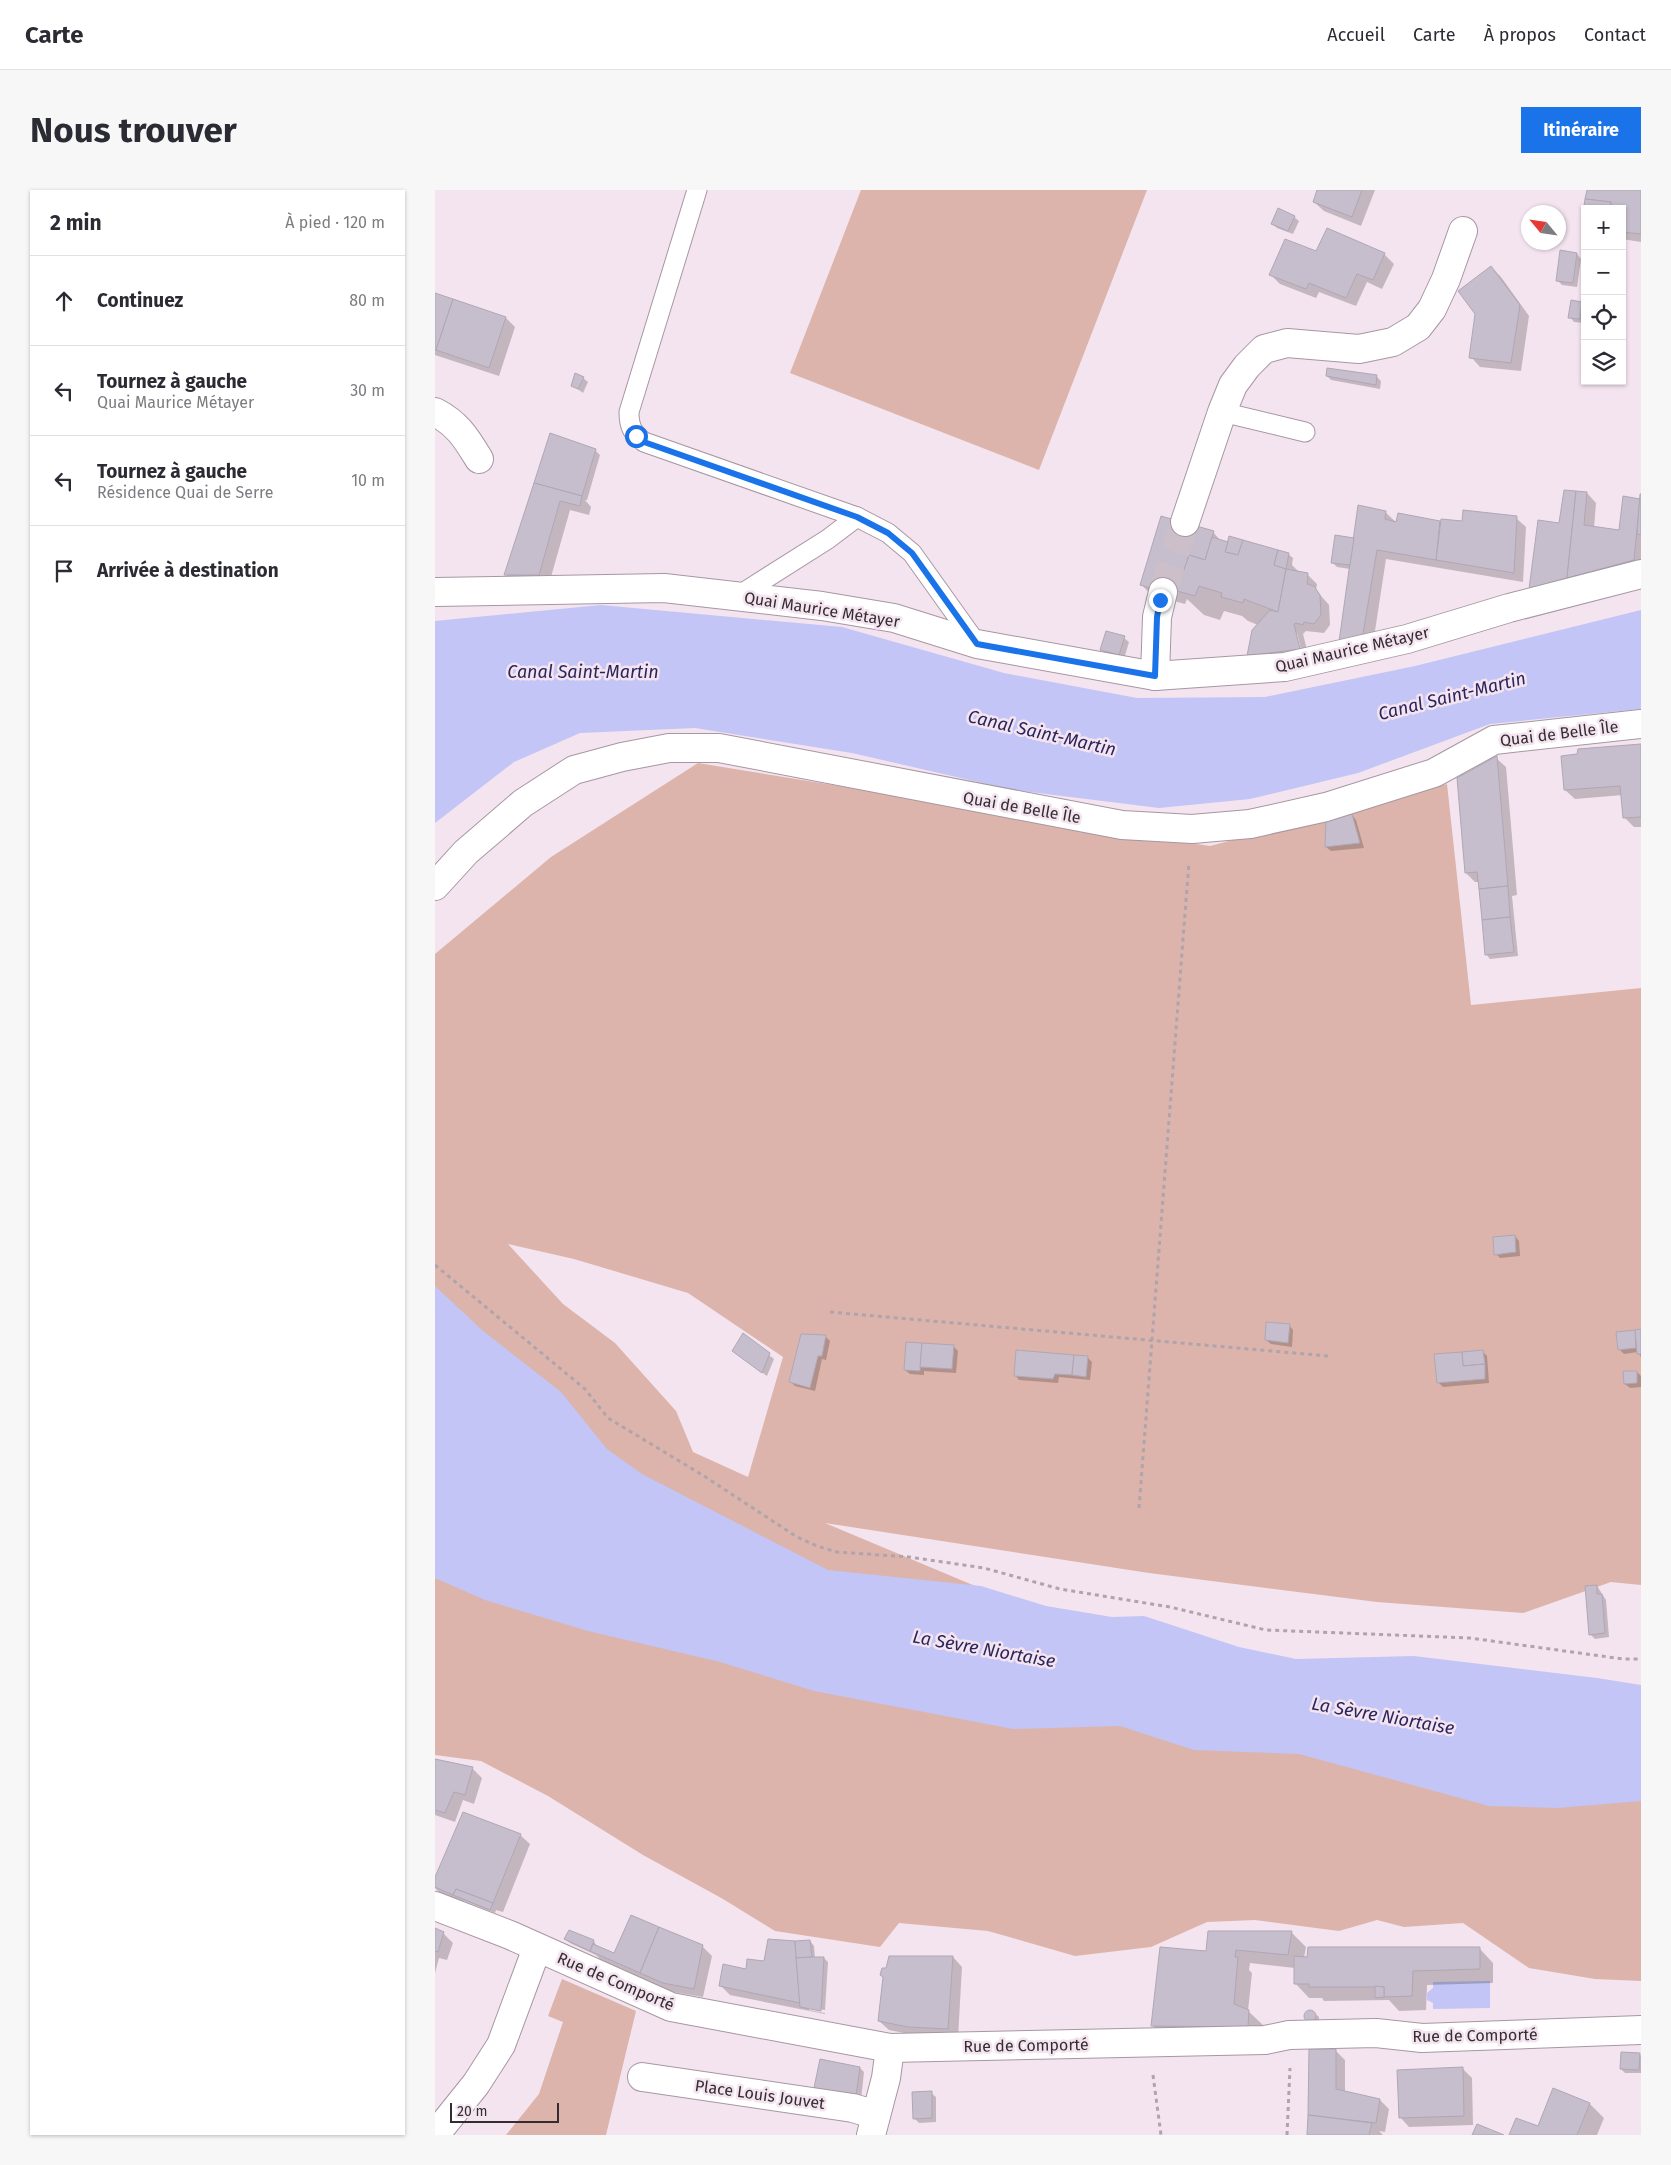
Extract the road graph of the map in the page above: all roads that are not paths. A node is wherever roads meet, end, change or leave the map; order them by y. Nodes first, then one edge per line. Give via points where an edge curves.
1 (697, 190) edge
2 (1463, 232) dead end
3 (435, 412) edge
4 (1223, 412) junction
5 (1305, 432) dead end
6 (479, 459) dead end
7 (857, 517) junction
8 (1185, 522) tunnel mouth
9 (1641, 574) edge
10 (435, 592) edge
11 (1163, 592) tunnel mouth
12 (738, 596) junction
13 (977, 644) junction
14 (1155, 676) junction
15 (1641, 724) edge
16 (435, 886) edge
17 (435, 1906) edge
18 (537, 1948) junction
19 (1641, 2030) edge
20 (890, 2048) junction
21 (642, 2077) dead end
22 (874, 2125) edge
23 (435, 2135) edge

1 - 7 lane via 629,412 629,425 644,442
2 - 4 street via 1447,278 1418,328 1393,342 1359,349 1287,343 1264,349 1233,385
3 - 6 street via 463,432
4 - 5 lane
4 - 8 street
7 - 12 lane
7 - 13 lane via 888,533 912,553
9 - 14 street, Quai Maurice Métayer via 1509,608 1407,639 1285,667
10 - 12 street, Quai Maurice Métayer via 665,588
11 - 14 street via 1157,617
12 - 13 street, Quai Maurice Métayer via 894,618
13 - 14 street, Quai Maurice Métayer
15 - 16 street, Quai de Belle Île via 1494,740 1434,773 1326,807 1250,824 1192,829 1122,825 719,748 669,748 574,770 523,803 466,852
17 - 18 street, Rue de Comporté
18 - 20 street, Rue de Comporté via 671,2007
18 - 23 street via 501,2045 477,2084
19 - 20 street, Rue de Comporté via 1422,2038 1376,2033 1289,2035 1265,2040
20 - 22 street, Place Louis Jouvet
21 - 22 street, Place Louis Jouvet via 853,2108

